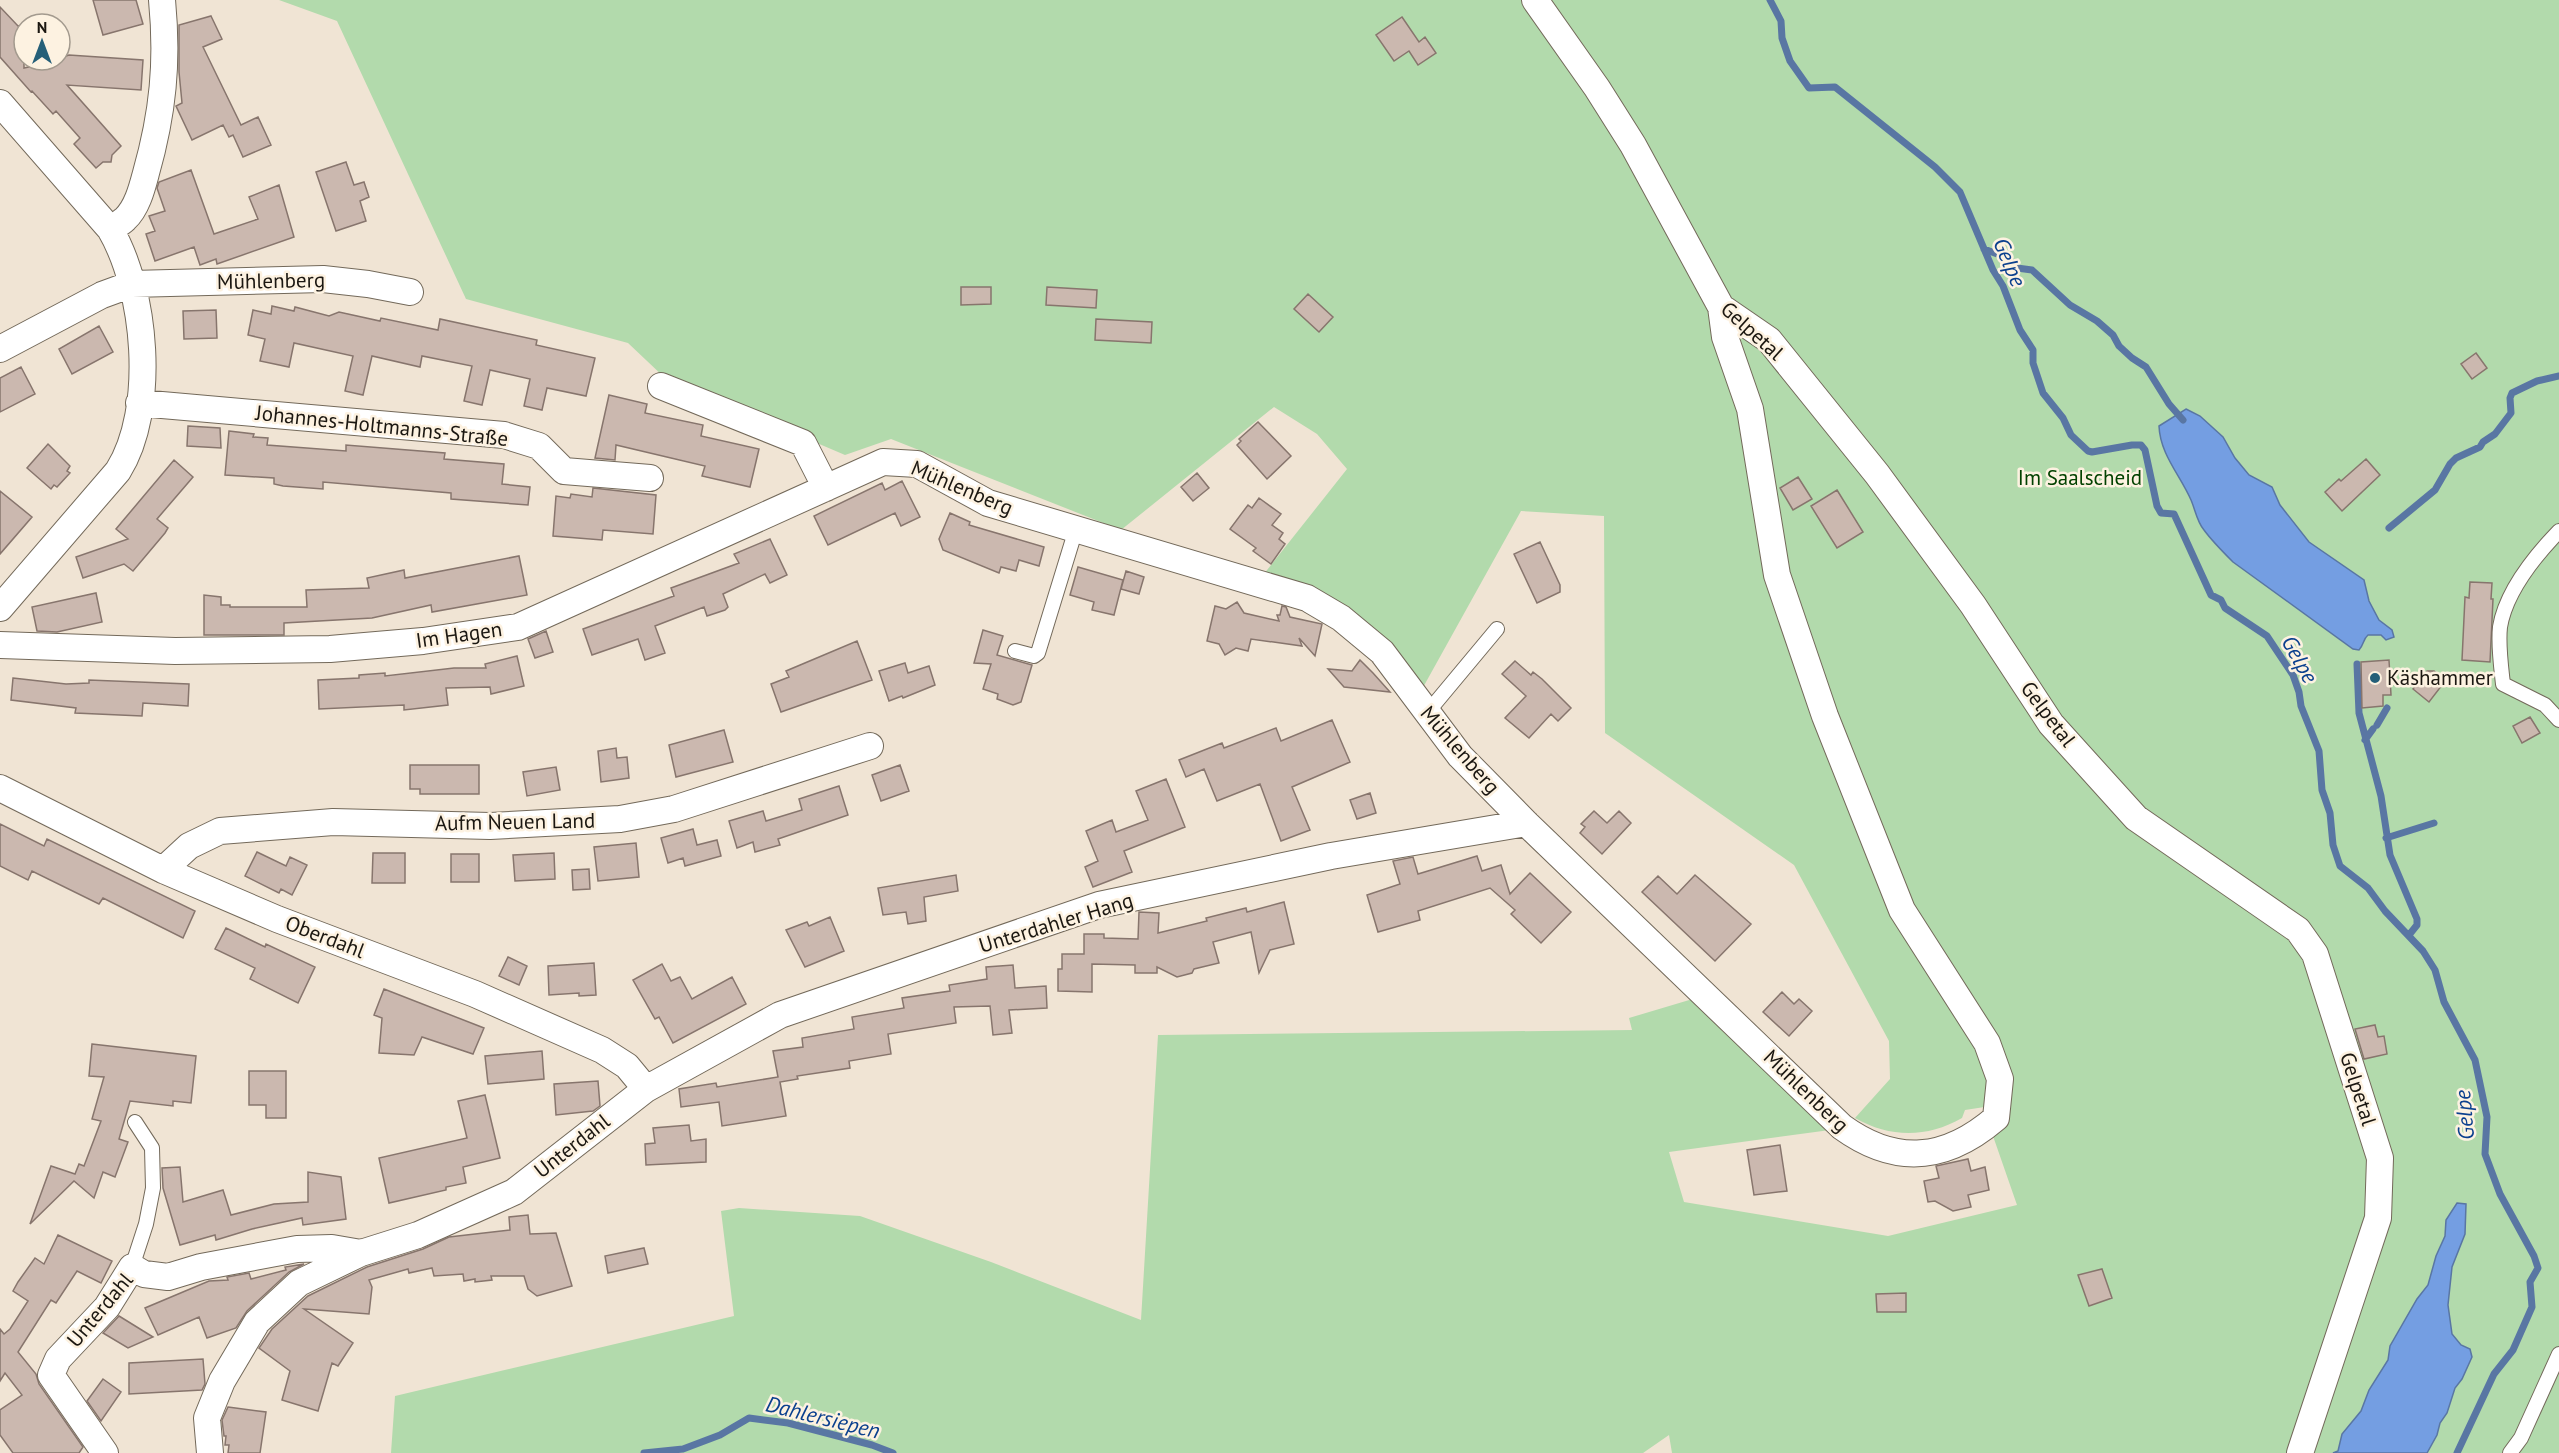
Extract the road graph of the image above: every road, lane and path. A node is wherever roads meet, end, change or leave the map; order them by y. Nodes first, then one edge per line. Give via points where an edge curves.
1 (162, 0) edge
2 (1536, 0) edge
3 (0, 103) edge
4 (110, 229) junction
5 (132, 284) junction
6 (410, 292) dead end
7 (1721, 307) junction
8 (0, 349) edge
9 (661, 386) dead end
10 (139, 403) junction
11 (883, 462) joint
12 (650, 478) dead end
13 (826, 488) junction
14 (1076, 529) junction
15 (2559, 531) edge
16 (0, 608) edge
17 (1497, 628) dead end
18 (0, 645) edge
19 (1015, 651) dead end
20 (1427, 713) junction
21 (2559, 720) edge
22 (870, 746) dead end
23 (0, 788) edge
24 (1526, 823) junction
25 (164, 870) junction
26 (646, 1089) junction
27 (135, 1122) dead end
28 (362, 1254) junction
29 (132, 1267) junction
30 (2559, 1354) edge
31 (105, 1453) edge
32 (210, 1453) edge
33 (2300, 1453) edge
34 (2510, 1453) edge

1 - 4 street via 163,104 155,140 141,193 126,219
2 - 7 street, Gelpetal via 1633,145
3 - 4 street
4 - 5 street
5 - 6 street, Mühlenberg via 323,279
5 - 8 street, Mühlenberg via 102,295
5 - 10 street via 143,355
7 - 24 street, Mühlenberg via 1725,337 1750,409 1780,586 1829,726 1902,910 1987,1043 2000,1079 1996,1118 1954,1146 1933,1151 1908,1155 1863,1143
7 - 33 street, Gelpetal via 1769,340 1877,474 1959,586 2051,724 2136,818 2298,930 2315,954 2380,1158 2378,1218
9 - 13 street via 803,443
10 - 12 street, Johannes-Holtmanns-Straße via 504,435 539,446 564,471
10 - 16 street via 132,441 118,471
11 - 13 street, Im Hagen
11 - 14 street, Mühlenberg via 917,464 988,503
13 - 18 street, Im Hagen via 518,627 330,649 176,651
14 - 19 lane via 1038,653 1034,656
14 - 20 street, Mühlenberg via 1306,598 1341,618 1382,652
15 - 21 lane via 2526,571 2507,603 2500,628 2503,684 2545,705
17 - 20 lane
20 - 24 street, Mühlenberg via 1460,756
22 - 25 street, Aufm Neuen Land via 674,809 620,819 490,826 333,822 220,831 189,846
23 - 25 street, Oberdahl
24 - 26 street, Unterdahler Hang via 1331,856 1099,905 780,1015
25 - 26 street, Oberdahl via 277,919 475,994 602,1050 627,1066
26 - 28 street, Unterdahl via 514,1192 418,1235
27 - 29 lane via 152,1148 153,1188
28 - 29 street, Unterdahl via 332,1248 297,1249 168,1277 144,1274
28 - 32 street, Unterdahl via 299,1284 257,1322 214,1398 207,1418
29 - 31 street, Unterdahl via 107,1306 58,1359 51,1375
30 - 34 lane via 2521,1438

